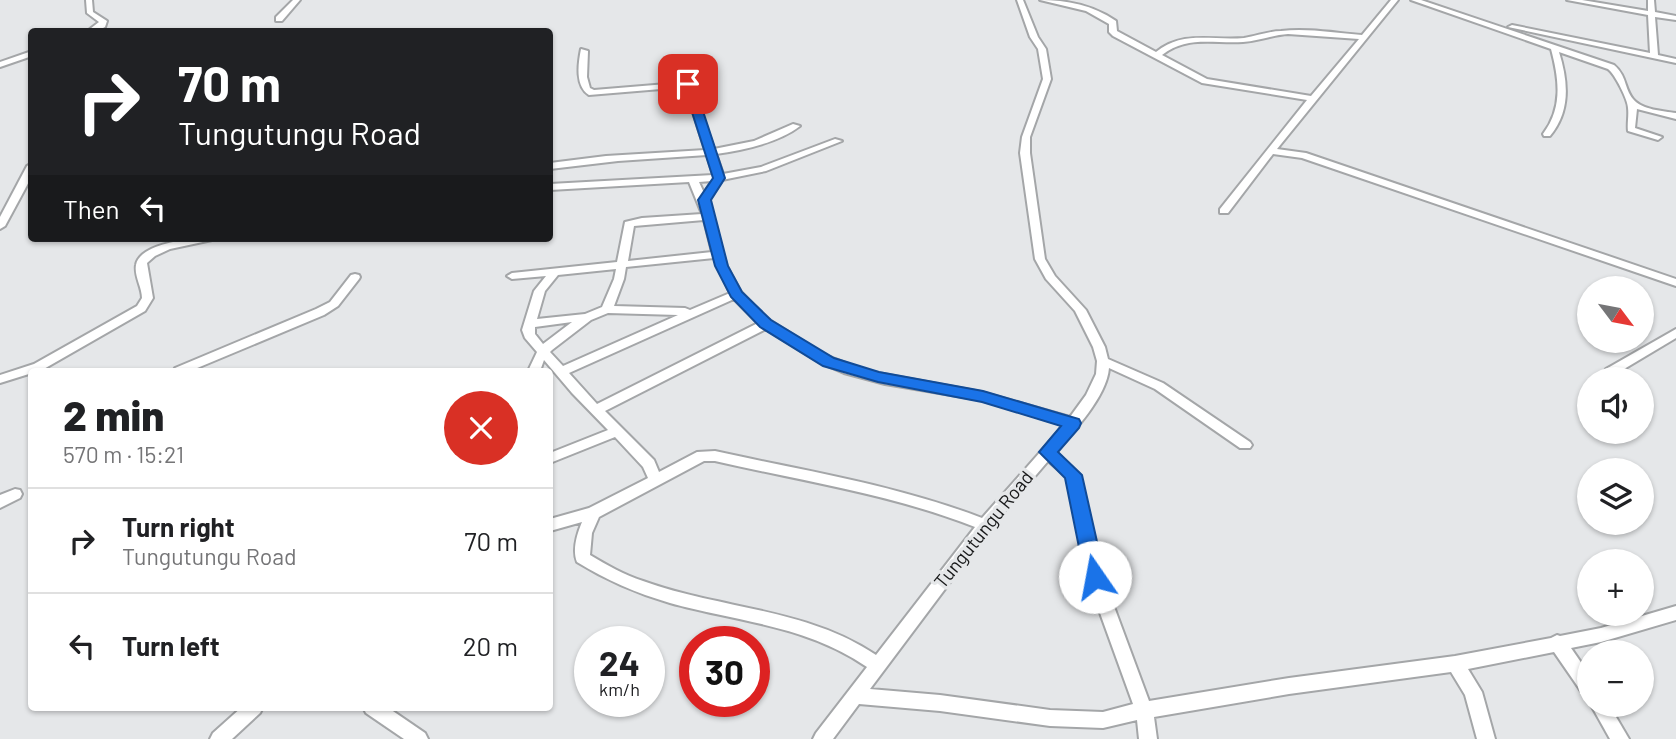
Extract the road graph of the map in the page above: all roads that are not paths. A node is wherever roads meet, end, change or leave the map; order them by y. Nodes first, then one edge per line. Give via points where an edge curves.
1 (89, 0) edge
2 (297, 0) edge
3 (1020, 0) edge
4 (1043, 0) edge
5 (1395, 0) edge
6 (1414, 0) edge
7 (1570, 0) edge
8 (1651, 0) edge
9 (1653, 14) junction
10 (1457, 15) junction
11 (1676, 18) edge
12 (279, 19) dead end
13 (96, 28) edge
14 (1364, 37) junction
15 (1554, 48) junction
16 (583, 51) dead end
17 (28, 54) edge
18 (1157, 55) junction
19 (1654, 57) junction
20 (1676, 61) edge
21 (0, 65) edge
22 (1313, 99) junction
23 (1633, 104) junction
24 (1676, 116) edge
25 (796, 126) dead end
26 (1547, 134) dead end
27 (1658, 136) dead end
28 (838, 141) dead end
29 (1270, 151) junction
30 (710, 154) junction
31 (553, 166) edge
32 (28, 174) edge
33 (719, 178) junction
34 (694, 180) junction
35 (553, 187) edge
36 (704, 200) junction
37 (1224, 211) dead end
38 (708, 217) junction
39 (0, 226) edge
40 (193, 242) edge
41 (718, 255) junction
42 (623, 264) junction
43 (554, 272) junction
44 (512, 276) dead end
45 (355, 277) dead end
46 (1676, 283) edge
47 (736, 294) junction
48 (607, 309) junction
49 (692, 312) junction
50 (587, 317) junction
51 (530, 324) junction
52 (766, 324) junction
53 (1676, 333) edge
54 (544, 349) junction
55 (1103, 361) junction
56 (1618, 367) edge
57 (35, 368) edge
58 (186, 368) edge
59 (535, 368) edge
60 (28, 370) edge
61 (563, 371) junction
62 (0, 379) edge
63 (596, 410) junction
64 (1073, 423) junction
65 (617, 431) junction
66 (1245, 445) dead end
67 (1047, 452) junction
68 (553, 457) edge
69 (656, 481) junction
70 (15, 494) dead end
71 (0, 502) edge
72 (593, 513) junction
73 (553, 524) edge
74 (985, 524) junction
75 (1676, 613) edge
76 (1557, 642) junction
77 (1455, 664) junction
78 (877, 665) junction
79 (1577, 671) edge
80 (855, 696) junction
81 (1144, 710) junction
82 (250, 711) edge
83 (378, 711) edge
84 (1606, 717) edge
85 (219, 739) edge
86 (418, 739) edge
87 (822, 739) edge
88 (1148, 739) edge
89 (1486, 739) edge
90 (1620, 739) edge

1 - 13 street via 90,13 103,21
2 - 12 street
3 - 55 street via 1045,59 1047,79 1026,137 1025,153 1040,259 1080,310
4 - 18 street via 1099,13 1113,23 1113,32
5 - 14 street
6 - 10 street
7 - 9 street
8 - 9 street
9 - 11 street
9 - 19 street
10 - 15 street
10 - 19 street
14 - 18 street via 1295,32 1242,40 1205,38 1171,45
14 - 22 street
15 - 23 street via 1596,60 1620,73
15 - 26 street via 1562,88 1557,125
16 - 30 street via 583,78 592,93 688,84
17 - 21 street
18 - 22 street via 1205,81
19 - 20 street
22 - 29 street
23 - 24 street
23 - 27 street via 1631,129
25 - 30 street via 757,144
28 - 33 street via 763,169
29 - 37 street
29 - 46 street via 1303,155
30 - 31 street
30 - 33 street
32 - 39 street
33 - 34 street
33 - 36 street
34 - 35 street
34 - 36 street
36 - 38 street
38 - 41 street
38 - 42 street via 629,224
40 - 57 street via 142,259 145,303
41 - 42 street
41 - 47 street
42 - 43 street
42 - 48 street
43 - 44 street
43 - 51 street via 540,291
45 - 58 street via 340,297 320,312
47 - 49 street
47 - 52 street
48 - 49 street
48 - 50 street
49 - 61 street
50 - 51 street
50 - 54 street
51 - 54 street via 530,335
52 - 63 street
52 - 64 street via 853,371 983,396
53 - 56 street
54 - 59 street
54 - 61 street
55 - 64 street, Tungutungu Road via 1092,396
55 - 66 street via 1159,386
60 - 62 street
61 - 63 street
63 - 65 street
64 - 67 street, Tungutungu Road
65 - 68 street
65 - 69 street via 649,464
67 - 74 street, Tungutungu Road
67 - 81 street via 1073,475 1095,577
69 - 72 street
69 - 74 street via 690,460 715,456 923,502
70 - 71 street
72 - 73 street
72 - 78 street via 582,558 603,573 831,637
74 - 78 street, Tungutungu Road
75 - 76 street via 1601,635
76 - 77 street
76 - 79 street
77 - 81 street
77 - 89 street via 1473,692
78 - 80 street, Tungutungu Road
80 - 81 street via 1050,718 1103,720
80 - 87 street, Tungutungu Road
81 - 88 street
82 - 85 street
83 - 86 street
84 - 90 street

